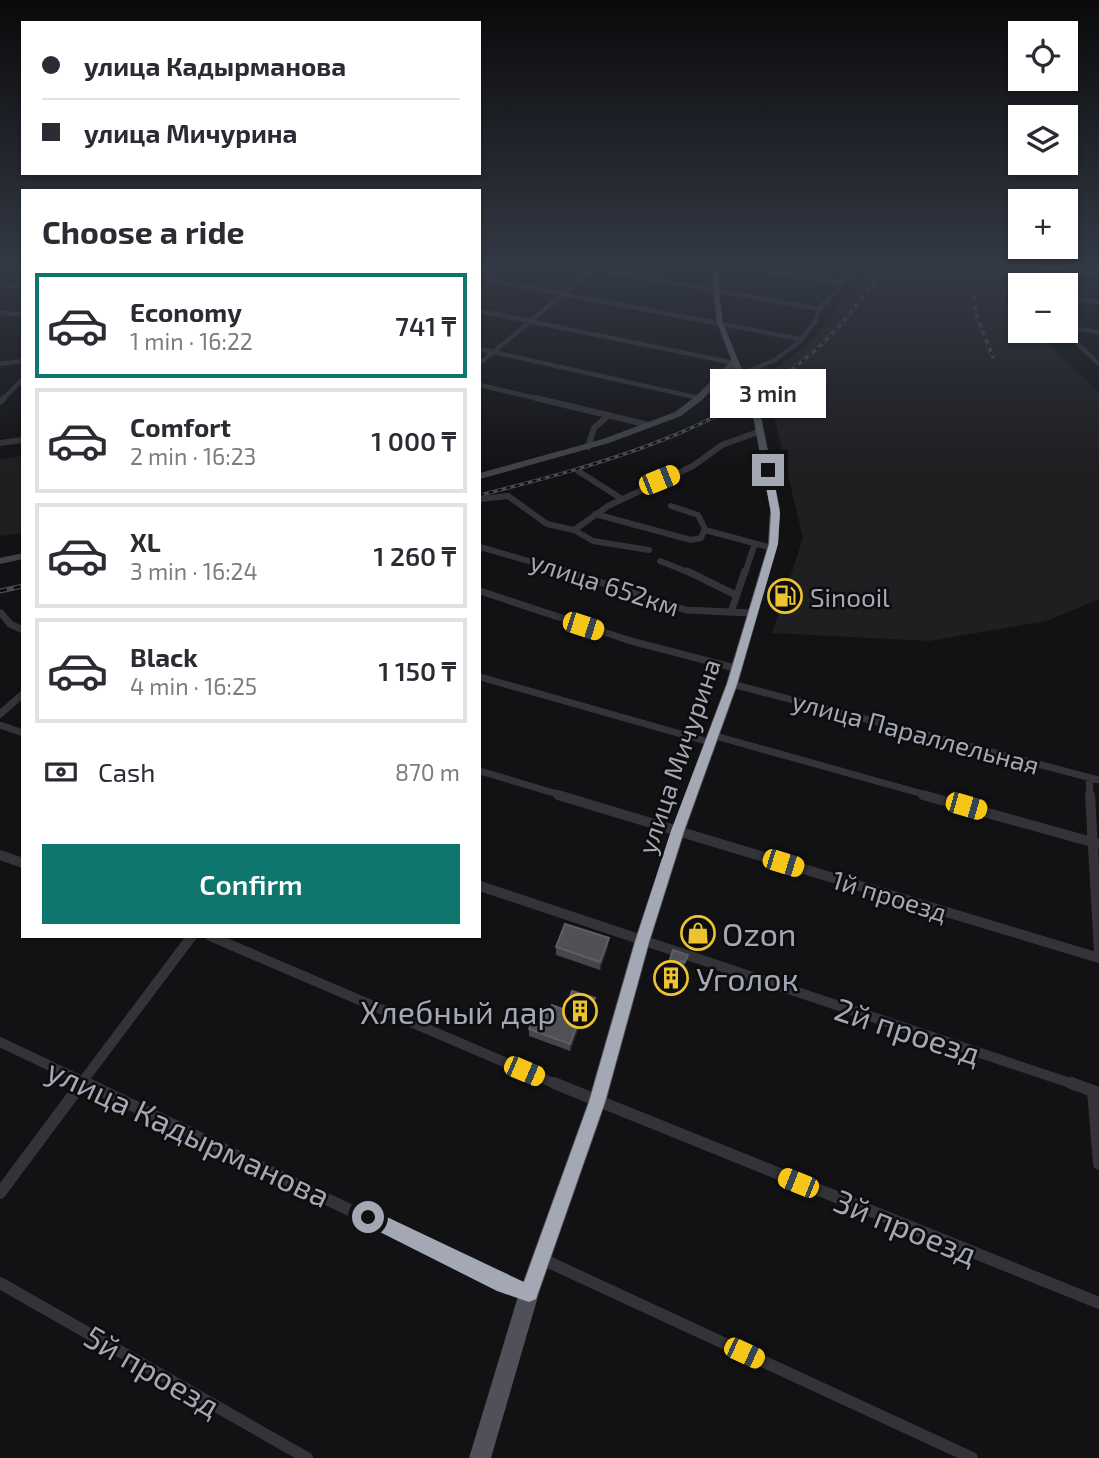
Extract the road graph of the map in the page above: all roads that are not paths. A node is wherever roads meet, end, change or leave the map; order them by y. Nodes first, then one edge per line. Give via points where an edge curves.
1 (517, 333) edge
2 (582, 333) edge
3 (723, 333) edge
4 (774, 333) edge
5 (804, 333) edge
6 (800, 338) junction
7 (1078, 343) edge
8 (481, 349) edge
9 (494, 352) junction
10 (21, 360) edge
11 (481, 362) edge
12 (0, 364) edge
13 (1099, 365) edge
14 (736, 369) junction
15 (21, 381) edge
16 (481, 385) edge
17 (699, 398) junction
18 (0, 402) edge
19 (609, 415) junction
20 (649, 425) junction
21 (758, 432) junction
22 (21, 440) edge
23 (0, 443) edge
24 (588, 447) junction
25 (578, 471) dead end
26 (481, 476) edge
27 (481, 499) edge
28 (622, 499) junction
29 (671, 506) dead end
30 (595, 514) junction
31 (574, 530) junction
32 (705, 530) junction
33 (755, 543) junction
34 (481, 547) edge
35 (772, 548) junction
36 (649, 550) dead end
37 (21, 556) edge
38 (0, 561) edge
39 (660, 561) dead end
40 (481, 591) edge
41 (736, 595) junction
42 (731, 612) junction
43 (1, 613) edge
44 (751, 613) junction
45 (21, 629) edge
46 (733, 676) junction
47 (481, 677) edge
48 (21, 696) edge
49 (0, 715) edge
50 (0, 725) edge
51 (21, 732) edge
52 (711, 738) junction
53 (481, 771) edge
54 (1094, 778) edge
55 (678, 831) junction
56 (1096, 843) edge
57 (0, 855) edge
58 (21, 862) edge
59 (481, 886) edge
60 (190, 938) edge
61 (216, 938) edge
62 (642, 942) junction
63 (1099, 952) edge
64 (1099, 958) edge
65 (0, 1042) edge
66 (82, 1081) junction
67 (1096, 1092) edge
68 (597, 1102) junction
69 (1099, 1164) edge
70 (0, 1193) edge
71 (542, 1259) junction
72 (0, 1283) edge
73 (529, 1293) junction
74 (1099, 1303) edge
75 (481, 1454) edge
76 (307, 1458) edge
77 (498, 1458) edge
78 (971, 1458) edge

1 - 9 street
2 - 14 street
3 - 14 main road, улица Мичурина
4 - 6 street
5 - 6 street
6 - 14 street via 759,371
7 - 13 street
8 - 9 street
9 - 11 street
9 - 17 street
10 - 12 street
14 - 17 street via 719,377
14 - 21 main road, улица Мичурина via 750,395
15 - 18 street
16 - 19 street
17 - 20 street via 678,414
19 - 20 street
19 - 24 street via 589,435
20 - 24 street
21 - 28 street, улица 652км via 722,445 693,466
21 - 35 main road, улица Мичурина via 776,513
22 - 23 street
24 - 26 street
25 - 28 street
27 - 31 street, улица 652км via 508,496 546,525
28 - 30 street, улица 652км
29 - 32 street via 698,515
30 - 31 street, улица 652км
30 - 32 street via 691,540 701,538
31 - 36 street, улица 652км via 593,541
32 - 33 street
33 - 35 street
33 - 41 street
34 - 42 street, улица 652км via 686,610
35 - 44 main road, улица Мичурина
37 - 38 street
39 - 41 street, улица 652км
40 - 46 street, улица Параллельная
41 - 42 street
42 - 44 street, улица 652км
43 - 45 street
44 - 46 main road, улица Мичурина
46 - 52 main road, улица Мичурина
46 - 54 street, улица Параллельная
47 - 52 street
48 - 49 street
50 - 51 street
52 - 55 main road, улица Мичурина
52 - 56 street
53 - 55 street, 1й проезд
54 - 56 street
55 - 62 main road, улица Мичурина
55 - 64 street, 1й проезд
56 - 63 street
57 - 58 street
59 - 62 street, 2й проезд
60 - 66 street
61 - 68 street, 3й проезд
62 - 67 street, 2й проезд
62 - 68 main road, улица Мичурина
65 - 66 street, улица Кадырманова
66 - 70 street
66 - 73 street, улица Кадырманова
67 - 69 street
68 - 71 main road, улица Мичурина
68 - 74 street, 3й проезд
71 - 73 main road, улица Мичурина
71 - 78 street
72 - 76 street, 5й проезд
73 - 75 main road, улица Мичурина
75 - 77 street

